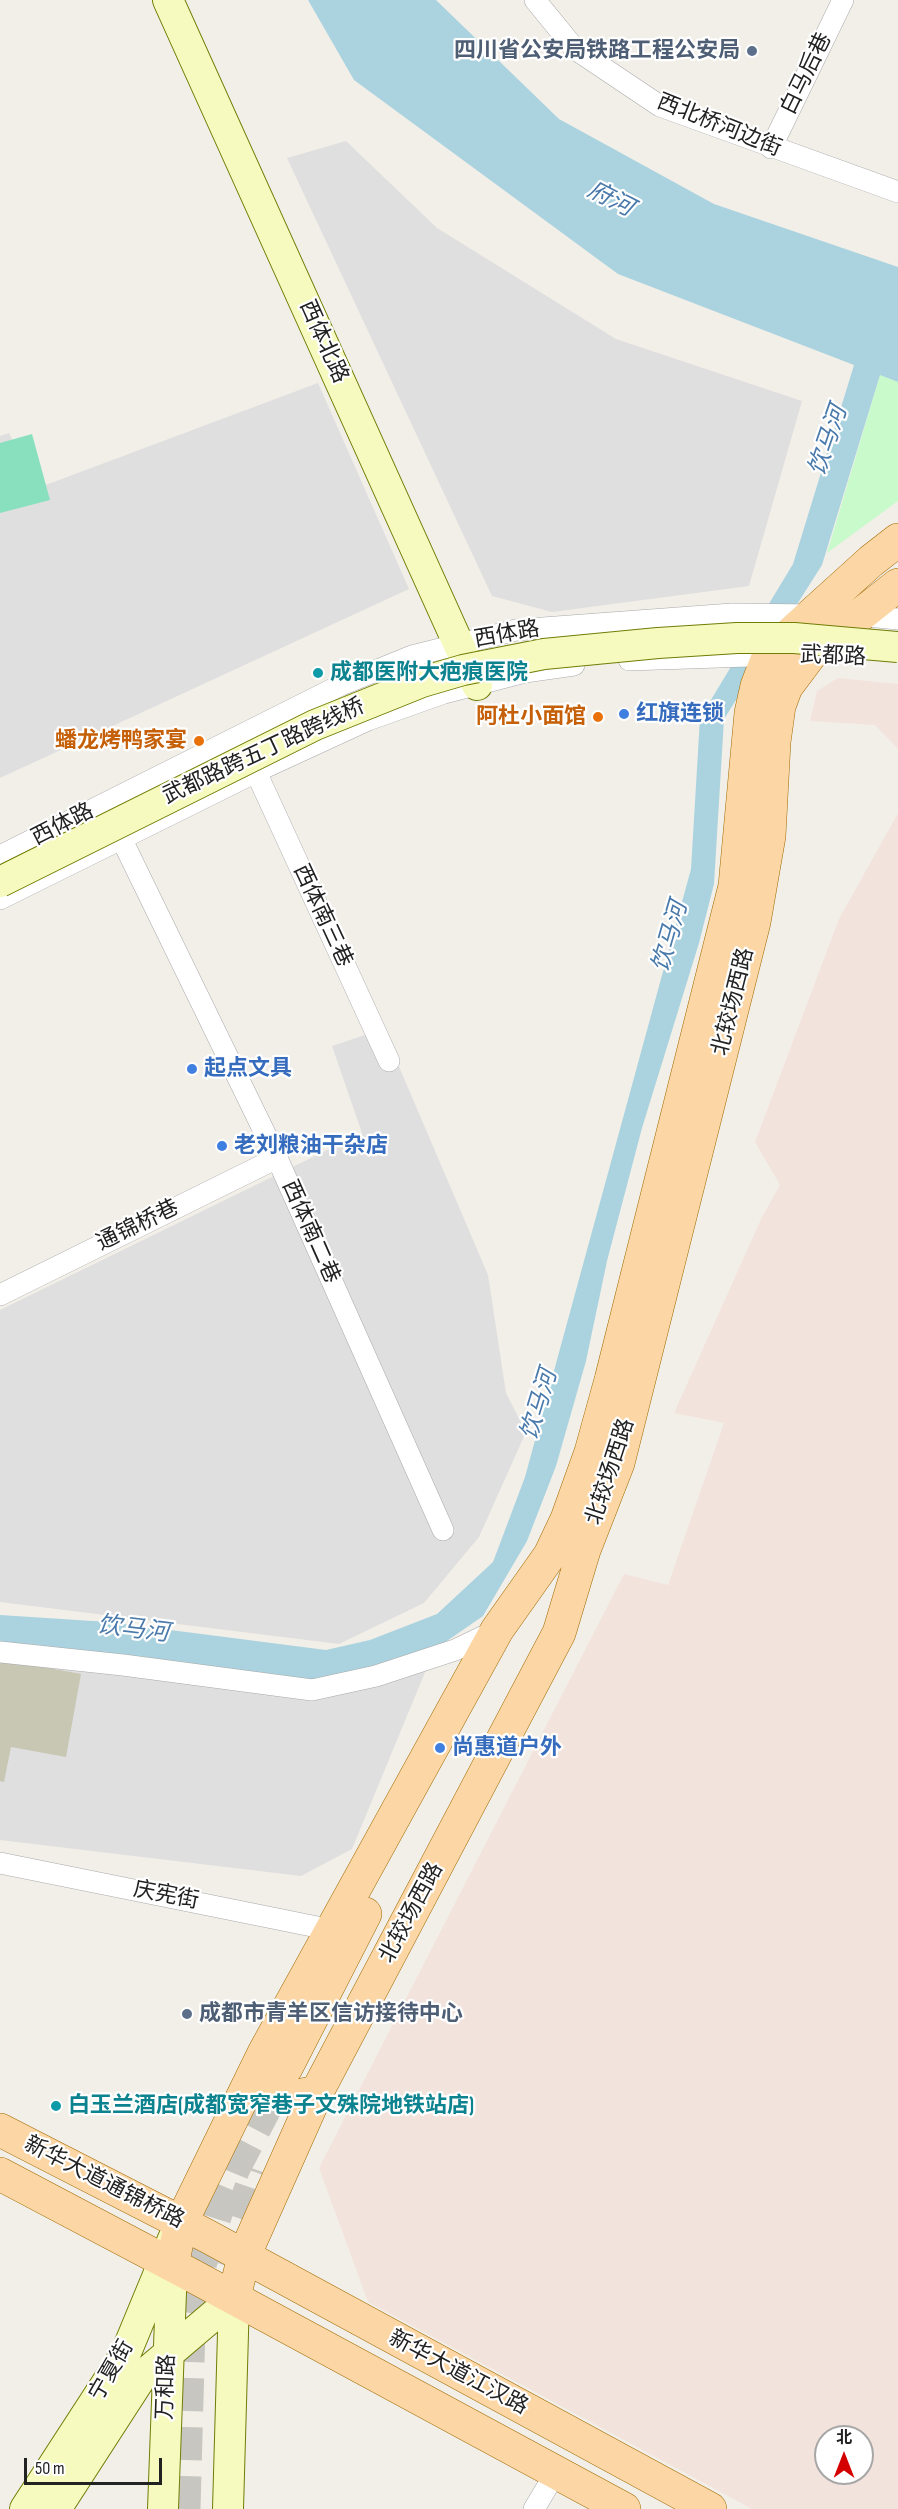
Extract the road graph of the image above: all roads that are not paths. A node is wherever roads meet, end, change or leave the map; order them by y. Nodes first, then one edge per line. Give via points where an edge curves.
1 (168, 0) edge
2 (535, 0) edge
3 (843, 0) edge
4 (771, 148) junction
5 (898, 192) edge
6 (898, 540) edge
7 (898, 585) edge
8 (810, 615) junction
9 (860, 615) junction
10 (898, 620) edge
11 (459, 644) junction
12 (898, 647) edge
13 (769, 656) junction
14 (810, 656) junction
15 (898, 660) edge
16 (477, 685) junction
17 (256, 772) junction
18 (122, 840) junction
19 (0, 856) edge
20 (0, 882) edge
21 (0, 899) edge
22 (389, 1060) dead end
23 (277, 1158) junction
24 (0, 1295) edge
25 (443, 1530) dead end
26 (550, 1556) junction
27 (497, 1630) junction
28 (0, 1652) edge
29 (0, 1863) edge
30 (332, 1930) junction
31 (293, 2073) junction
32 (0, 2130) edge
33 (0, 2174) edge
34 (194, 2230) junction
35 (244, 2256) junction
36 (176, 2267) junction
37 (234, 2298) junction
38 (169, 2351) junction
39 (556, 2472) junction
40 (25, 2509) edge
41 (56, 2509) edge
42 (163, 2509) edge
43 (228, 2509) edge
44 (534, 2509) edge
45 (624, 2509) edge
46 (710, 2509) edge

1 - 11 street, 西体北路
2 - 4 street, 西北桥河边街 via 575,49 660,106
3 - 4 street, 白马后巷
4 - 5 street, 西北桥河边街
6 - 8 main road, 北较场西路
7 - 9 main road, 北较场西路
8 - 9 street, 武都路
8 - 11 street, 西体路 via 640,619 516,630
8 - 13 main road, 北较场西路
9 - 10 street, 武都路
9 - 14 main road, 北较场西路
11 - 16 street, 西体北路
11 - 19 street, 西体路 via 412,656 341,685
12 - 20 street, 武都路跨五丁路跨线桥, bridge via 794,638 737,638 544,654 463,670 315,724
13 - 14 street, 武都路
13 - 16 street, 西体路 via 613,660 525,672
13 - 26 main road, 北较场西路 via 751,713 735,886 611,1380 580,1485
14 - 15 street, 武都路
14 - 31 main road, 北较场西路 via 786,687 779,706 769,836 754,922 618,1463 584,1550 559,1633
16 - 17 street, 西体路 via 368,720
17 - 18 street, 西体路
17 - 22 street, 西体南三巷
18 - 21 street, 西体路
18 - 23 street, 西体南二巷
23 - 24 street, 通锦桥巷
23 - 25 street, 西体南二巷
26 - 27 main road, 北较场西路
26 - 31 main road
27 - 28 street via 455,1650 312,1690
27 - 30 main road, 北较场西路
29 - 30 street, 庆宪街
30 - 31 main road, 北较场西路
31 - 34 main road, 北较场西路
31 - 35 main road, 北较场西路
32 - 34 main road, 新华大道通锦桥路
33 - 36 main road, 新华大道通锦桥路
34 - 35 main road, 新华大道江汉路
34 - 36 main road, 北较场西路
35 - 37 main road, 北较场西路
35 - 46 main road, 新华大道江汉路
36 - 37 main road, 新华大道江汉路
36 - 38 street, 万和路
36 - 40 street, 宁夏街 via 125,2355
37 - 38 street, 宁夏街
37 - 39 main road, 新华大道江汉路
37 - 43 street
38 - 41 street, 宁夏街 via 142,2376
38 - 42 street, 万和路
39 - 44 street
39 - 45 main road, 新华大道江汉路

